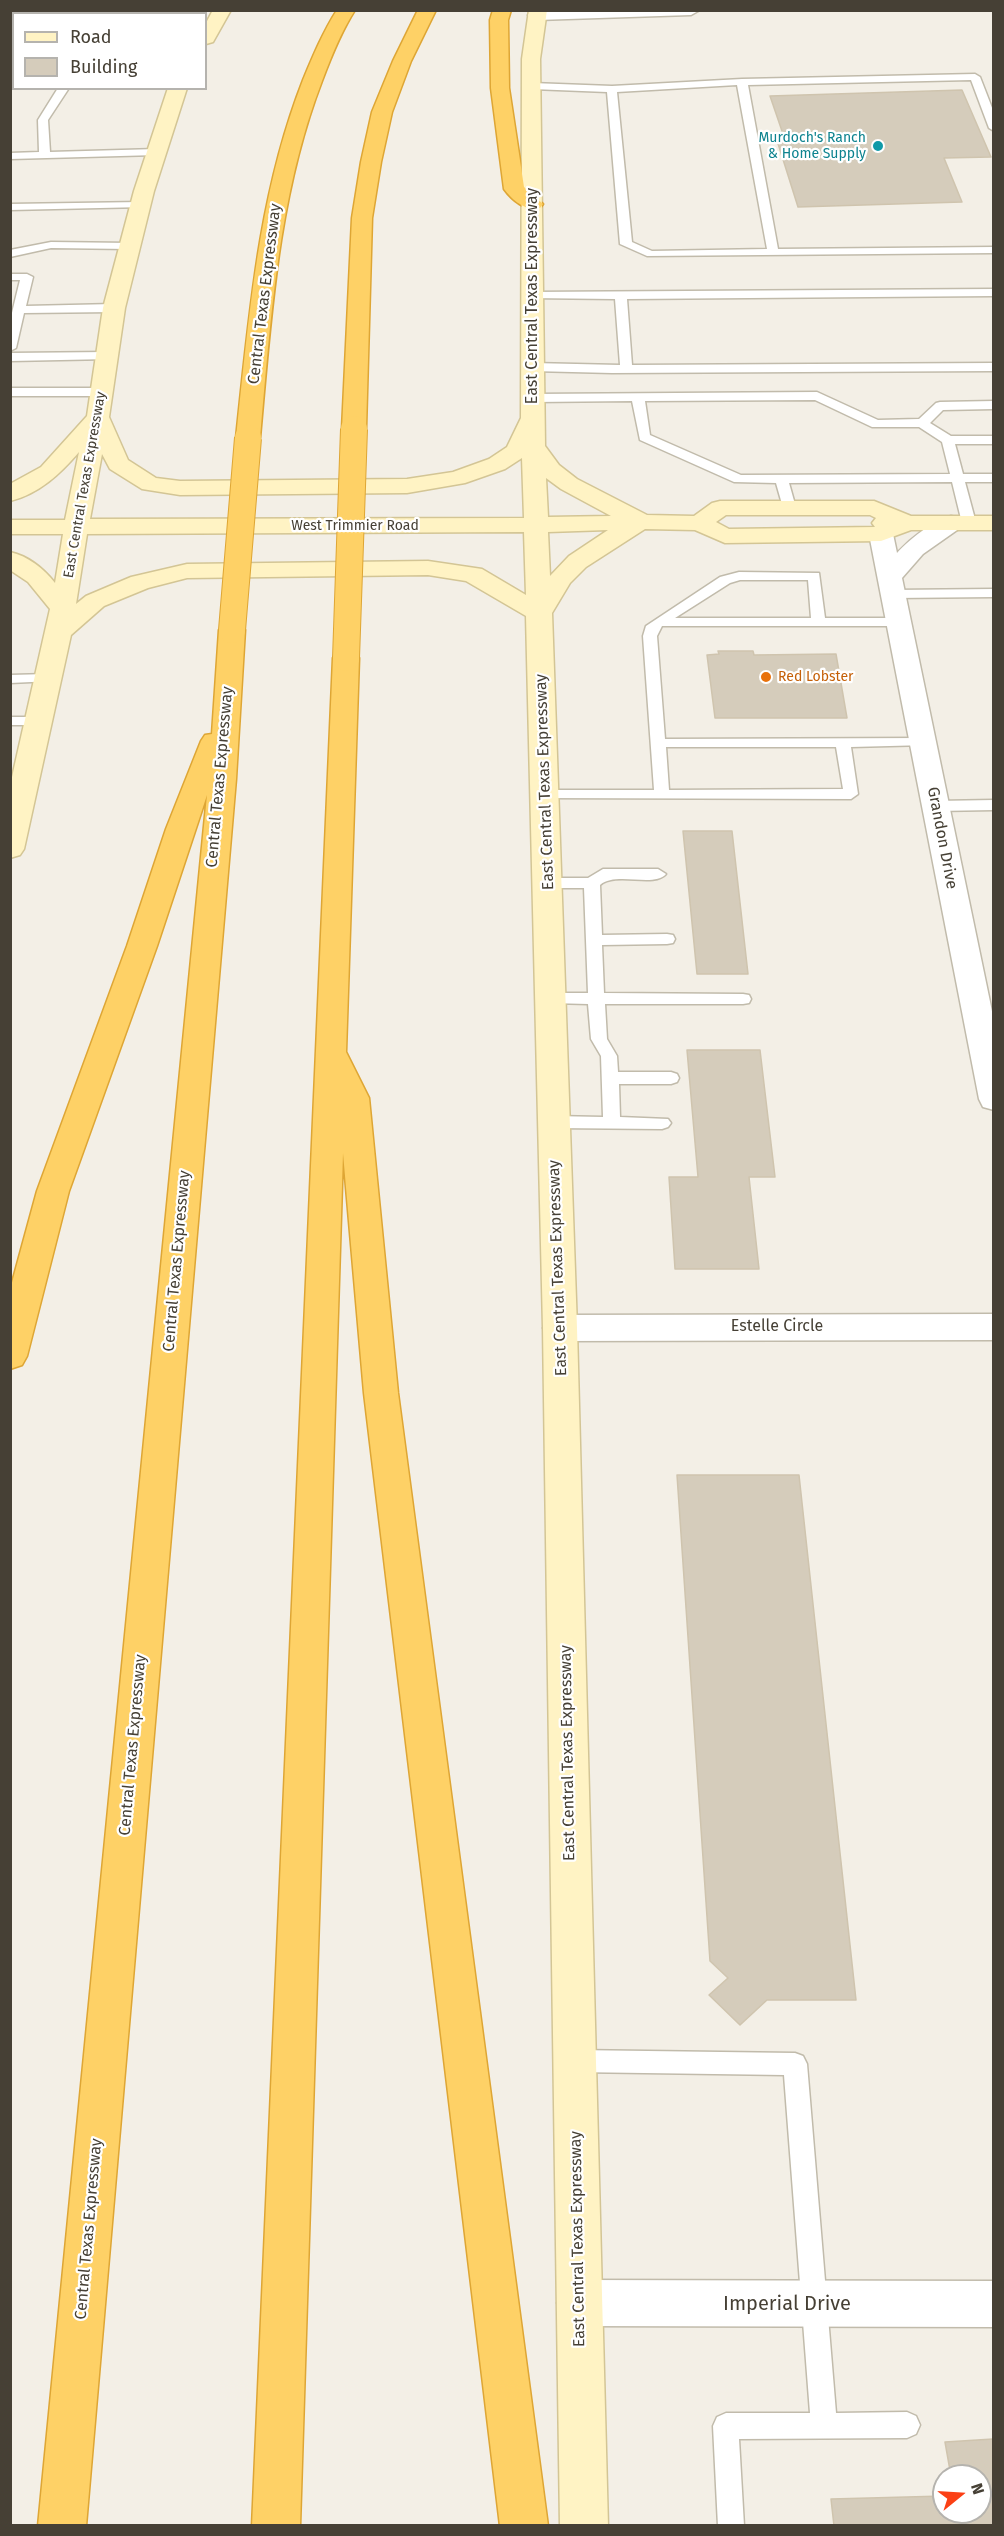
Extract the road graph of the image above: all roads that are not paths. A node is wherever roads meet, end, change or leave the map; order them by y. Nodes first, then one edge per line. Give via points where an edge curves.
1 (346, 10) edge
2 (427, 10) edge
3 (502, 10) edge
4 (691, 10) edge
5 (638, 12) edge
6 (537, 13) edge
7 (214, 18) edge
8 (207, 36) edge
9 (742, 82) junction
10 (531, 86) junction
11 (612, 89) junction
12 (63, 90) edge
13 (177, 90) edge
14 (993, 128) edge
15 (157, 152) junction
16 (45, 155) junction
17 (10, 156) edge
18 (533, 204) junction
19 (141, 205) junction
20 (10, 207) edge
21 (130, 246) junction
22 (993, 250) edge
23 (773, 252) junction
24 (10, 254) edge
25 (10, 277) edge
26 (993, 292) edge
27 (532, 296) junction
28 (621, 296) junction
29 (17, 306) edge
30 (114, 308) junction
31 (10, 348) edge
32 (107, 356) junction
33 (10, 357) edge
34 (532, 367) junction
35 (993, 368) edge
36 (626, 369) junction
37 (10, 392) edge
38 (102, 392) junction
39 (638, 398) junction
40 (993, 405) edge
41 (534, 408) junction
42 (98, 417) junction
43 (922, 423) junction
44 (948, 440) junction
45 (993, 440) edge
46 (533, 447) junction
47 (957, 478) junction
48 (993, 478) edge
49 (782, 479) junction
50 (10, 494) edge
51 (789, 508) junction
52 (642, 522) junction
53 (699, 523) junction
54 (907, 523) junction
55 (960, 523) junction
56 (993, 523) edge
57 (535, 525) junction
58 (10, 527) edge
59 (76, 527) junction
60 (881, 534) junction
61 (10, 559) edge
62 (892, 585) junction
63 (993, 593) edge
64 (539, 613) junction
65 (61, 620) junction
66 (659, 622) junction
67 (818, 622) junction
68 (899, 622) junction
69 (48, 678) junction
70 (10, 679) edge
71 (227, 708) junction
72 (10, 721) edge
73 (39, 721) junction
74 (923, 742) junction
75 (658, 743) junction
76 (843, 743) junction
77 (545, 795) junction
78 (662, 795) junction
79 (993, 805) edge
80 (936, 806) junction
81 (14, 817) edge
82 (10, 849) edge
83 (658, 874) dead end
84 (548, 883) junction
85 (592, 883) junction
86 (668, 939) dead end
87 (594, 940) junction
88 (551, 998) junction
89 (596, 998) junction
90 (743, 999) dead end
91 (333, 1054) junction
92 (610, 1078) junction
93 (671, 1078) dead end
94 (993, 1099) edge
95 (554, 1122) junction
96 (662, 1123) dead end
97 (612, 1124) junction
98 (993, 1327) edge
99 (560, 1328) junction
100 (10, 1356) edge
101 (574, 2061) junction
102 (580, 2303) junction
103 (815, 2304) junction
104 (993, 2304) edge
105 (824, 2425) junction
106 (907, 2425) dead end
107 (62, 2526) edge
108 (276, 2526) edge
109 (524, 2526) edge
110 (584, 2526) edge
111 (730, 2526) edge

1 - 71 highway, Central Texas Expressway, bridge via 301,105 271,222 248,438
2 - 91 highway, bridge via 382,112 362,218
3 - 18 highway via 500,87 514,189
4 - 5 street
5 - 6 street
6 - 10 main road, East Central Texas Expressway
7 - 8 main road
9 - 11 lane
9 - 14 lane via 975,77
9 - 23 lane
10 - 11 lane
10 - 18 main road, East Central Texas Expressway
11 - 23 lane via 626,243 651,254
12 - 16 lane via 43,120
13 - 15 main road, East Central Texas Expressway
15 - 16 lane
15 - 19 main road, East Central Texas Expressway
16 - 17 lane
18 - 27 main road, East Central Texas Expressway
19 - 20 lane
19 - 21 main road, East Central Texas Expressway
21 - 24 lane via 51,245
21 - 30 main road, East Central Texas Expressway
22 - 23 lane
25 - 29 lane via 27,277
26 - 28 lane
27 - 28 lane
27 - 34 main road, East Central Texas Expressway
28 - 36 lane
29 - 30 lane
29 - 31 lane
30 - 32 main road, East Central Texas Expressway
32 - 33 lane
32 - 38 main road, East Central Texas Expressway
34 - 36 lane
34 - 41 main road, East Central Texas Expressway
35 - 36 lane
37 - 38 lane
38 - 42 main road, East Central Texas Expressway
39 - 41 lane
39 - 43 lane via 817,396 876,424
39 - 49 lane via 644,437 739,479
40 - 43 lane via 940,406
41 - 42 main road via 516,450 497,464 457,478 407,486 180,488 150,484 117,464
41 - 46 main road, East Central Texas Expressway
42 - 50 main road via 49,472
42 - 59 main road, East Central Texas Expressway
43 - 44 lane
44 - 45 lane
44 - 47 lane
46 - 52 main road via 550,470 569,484
46 - 57 main road, East Central Texas Expressway
47 - 48 lane
47 - 49 lane
47 - 55 lane
49 - 51 lane
51 - 53 main road via 720,508
51 - 54 main road via 791,516 809,524
52 - 53 main road, West Trimmier Road
52 - 57 main road, West Trimmier Road
52 - 64 main road via 578,561 561,578
53 - 60 main road, West Trimmier Road via 725,536
54 - 55 main road, West Trimmier Road
54 - 60 main road, West Trimmier Road
55 - 56 main road, West Trimmier Road
55 - 62 street via 914,549
57 - 59 main road, West Trimmier Road
57 - 64 main road, East Central Texas Expressway
58 - 59 main road, West Trimmier Road
59 - 65 main road, East Central Texas Expressway
60 - 62 street, Grandon Drive
61 - 65 main road via 37,577
62 - 63 lane
62 - 68 street, Grandon Drive
64 - 65 main road via 473,574 428,568 187,571 140,582
64 - 77 main road, East Central Texas Expressway
65 - 69 main road, East Central Texas Expressway
66 - 67 lane
66 - 67 lane via 732,578 814,576
66 - 75 lane via 650,636
67 - 68 lane
68 - 74 street, Grandon Drive
69 - 70 lane
69 - 73 main road, East Central Texas Expressway
71 - 100 highway via 180,829 53,1191
71 - 107 highway, Central Texas Expressway
72 - 73 lane
73 - 81 main road, East Central Texas Expressway
74 - 76 lane
74 - 80 street, Grandon Drive
75 - 76 lane
75 - 78 lane
76 - 78 lane via 851,794
77 - 78 lane
77 - 84 main road, East Central Texas Expressway
79 - 80 lane
80 - 94 street, Grandon Drive
81 - 82 main road, East Central Texas Expressway
83 - 85 lane via 603,874
84 - 85 lane
84 - 88 main road, East Central Texas Expressway
85 - 87 lane
86 - 87 lane
87 - 89 lane
88 - 89 lane
88 - 95 main road, East Central Texas Expressway
89 - 90 lane
89 - 92 lane via 599,1039 609,1056
91 - 108 highway
91 - 109 highway via 354,1098 381,1393
92 - 93 lane
92 - 97 lane
95 - 97 lane
95 - 99 main road, East Central Texas Expressway
96 - 97 lane
98 - 99 street, Estelle Circle
99 - 101 main road, East Central Texas Expressway
101 - 102 main road, East Central Texas Expressway
101 - 103 lane via 795,2064
102 - 103 street, Imperial Drive
102 - 110 main road, East Central Texas Expressway
103 - 104 street, Imperial Drive
103 - 105 lane
105 - 106 lane
105 - 111 lane via 726,2426

